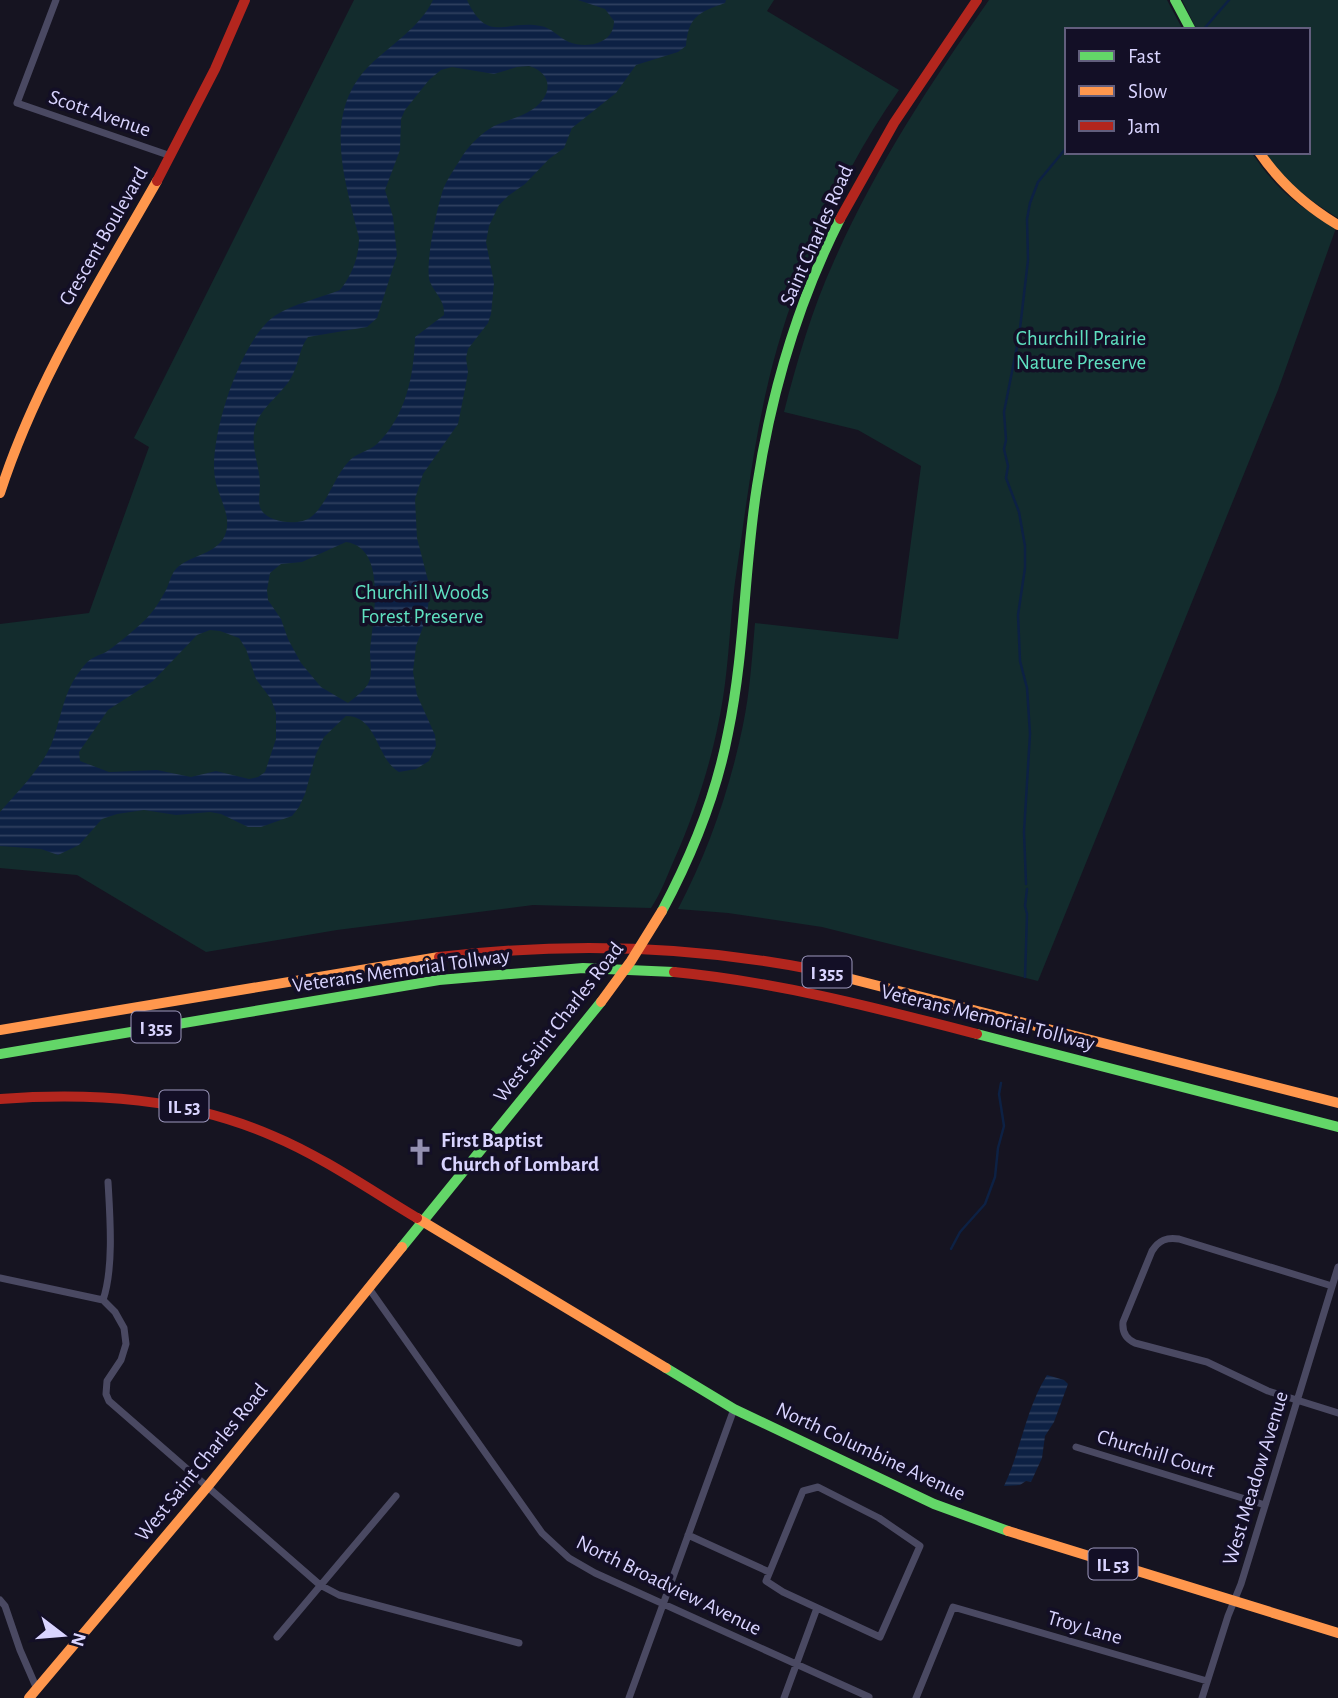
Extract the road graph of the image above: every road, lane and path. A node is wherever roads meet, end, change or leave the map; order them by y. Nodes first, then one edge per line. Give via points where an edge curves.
1 (56, 0) edge
2 (245, 0) edge
3 (976, 0) edge
4 (1175, 0) edge
5 (1190, 28) edge
6 (1260, 154) edge
7 (171, 156) junction
8 (1338, 225) edge
9 (0, 492) edge
10 (752, 512) joint
11 (0, 1030) edge
12 (0, 1054) edge
13 (0, 1099) edge
14 (1338, 1102) edge
15 (1338, 1127) edge
16 (108, 1182) dead end
17 (424, 1222) junction
18 (1338, 1267) edge
19 (0, 1278) edge
20 (1332, 1286) junction
21 (369, 1287) junction
22 (103, 1300) junction
23 (1297, 1401) junction
24 (734, 1409) junction
25 (1338, 1413) edge
26 (1076, 1447) dead end
27 (208, 1486) junction
28 (396, 1496) dead end
29 (1265, 1505) junction
30 (688, 1535) junction
31 (769, 1572) junction
32 (320, 1585) junction
33 (0, 1600) edge
34 (1234, 1602) junction
35 (663, 1603) junction
36 (817, 1608) junction
37 (1338, 1633) edge
38 (276, 1637) dead end
39 (519, 1643) dead end
40 (796, 1665) junction
41 (1207, 1681) junction
42 (37, 1689) junction
43 (869, 1697) edge
44 (29, 1698) edge
45 (629, 1698) edge
46 (784, 1698) edge
47 (916, 1698) edge
48 (1202, 1698) edge

1 - 7 street, Scott Avenue via 17,103
2 - 7 main road, Crescent Boulevard via 224,53
3 - 10 main road, Saint Charles Road via 900,111 825,251 784,363
4 - 5 main road
6 - 8 main road via 1295,196
7 - 9 main road, Crescent Boulevard via 50,368
10 - 17 main road, West Saint Charles Road, bridge via 736,686 719,771 701,829 644,942
11 - 14 main road, Veterans Memorial Tollway / I 355 via 487,950 659,947 775,961 844,976
12 - 15 main road, Veterans Memorial Tollway / I 355 via 439,980 604,968 777,985 842,999
13 - 17 main road, IL 53 via 115,1097 212,1114 290,1143
16 - 22 street via 109,1269
17 - 21 main road, West Saint Charles Road
17 - 24 main road, North Columbine Avenue / IL 53
18 - 20 street, West Meadow Avenue
19 - 22 street
20 - 23 street, West Meadow Avenue
20 - 23 street via 1171,1238 1155,1246 1123,1322 1130,1341 1207,1362
21 - 27 main road, West Saint Charles Road
21 - 35 street, North Broadview Avenue via 548,1540 582,1566
22 - 27 street via 121,1320 126,1336 124,1353 107,1381 109,1401
23 - 25 street
23 - 29 street, West Meadow Avenue
24 - 30 street
24 - 34 main road, North Columbine Avenue / IL 53 via 934,1504
26 - 29 street, Churchill Court
27 - 32 street
27 - 42 main road, West Saint Charles Road
28 - 32 street
29 - 34 street, West Meadow Avenue
30 - 31 street
30 - 35 street
31 - 36 street via 766,1581
31 - 36 street via 803,1491 818,1488 879,1518 920,1546 880,1637
32 - 38 street
32 - 39 street via 339,1595
33 - 42 street
34 - 37 main road, North Columbine Avenue / IL 53
34 - 41 street, West Meadow Avenue
35 - 40 street, North Broadview Avenue
35 - 45 street
36 - 40 street
40 - 43 street, North Broadview Avenue
40 - 46 street
41 - 47 street, Troy Lane via 953,1607
41 - 48 street, West Meadow Avenue
42 - 44 main road, West Saint Charles Road

